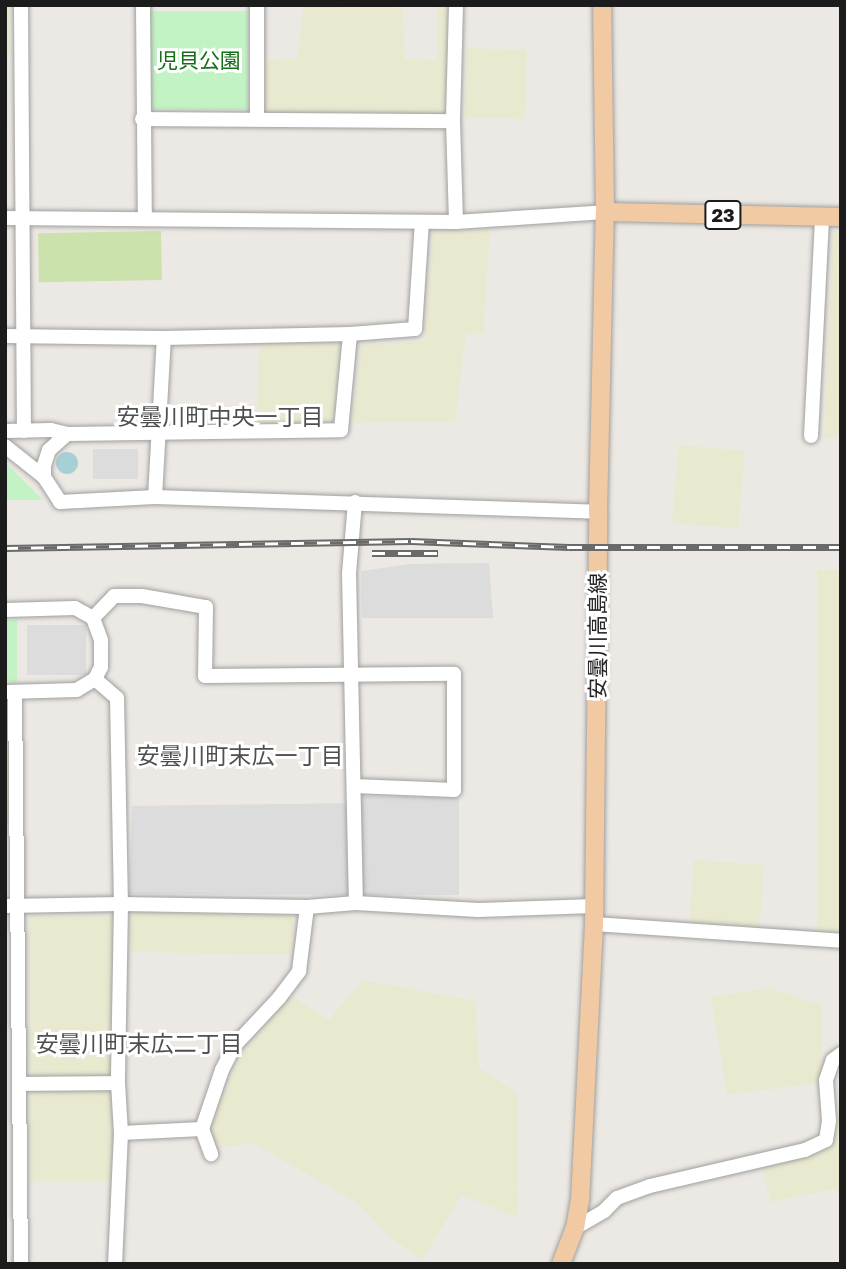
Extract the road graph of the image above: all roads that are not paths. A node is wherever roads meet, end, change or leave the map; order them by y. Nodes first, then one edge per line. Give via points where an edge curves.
1 (21, 5) edge
2 (143, 5) edge
3 (257, 5) edge
4 (456, 5) edge
5 (602, 5) edge
6 (257, 118) junction
7 (142, 119) junction
8 (453, 121) junction
9 (604, 212) junction
10 (822, 216) junction
11 (841, 217) edge
12 (5, 218) edge
13 (23, 218) junction
14 (145, 218) junction
15 (422, 222) junction
16 (457, 222) junction
17 (350, 334) junction
18 (5, 336) edge
19 (24, 336) junction
20 (164, 338) junction
21 (159, 430) junction
22 (5, 431) edge
23 (24, 431) junction
24 (67, 434) junction
25 (811, 436) dead end
26 (5, 446) edge
27 (44, 477) junction
28 (155, 497) junction
29 (355, 502) junction
30 (598, 512) junction
31 (5, 610) edge
32 (93, 618) junction
33 (351, 677) junction
34 (95, 679) junction
35 (10, 692) edge
36 (354, 786) junction
37 (356, 903) junction
38 (121, 904) junction
39 (11, 906) edge
40 (307, 907) junction
41 (594, 915) junction
42 (841, 941) edge
43 (841, 1054) edge
44 (118, 1083) junction
45 (20, 1084) junction
46 (202, 1129) junction
47 (121, 1133) junction
48 (211, 1154) dead end
49 (575, 1228) junction
50 (12, 1229) edge
51 (21, 1264) edge
52 (115, 1264) edge
53 (561, 1264) edge

1 - 13 street
2 - 7 street
3 - 6 street
4 - 8 street
5 - 9 main road, 安曇川高島線
6 - 7 street
6 - 8 street
7 - 14 street
8 - 16 street
9 - 10 main road, 23
9 - 16 street
9 - 30 main road, 安曇川高島線
10 - 11 main road, 23
10 - 25 street
12 - 13 street
13 - 14 street
13 - 19 street
14 - 15 street
15 - 16 street
15 - 17 street via 415,329
17 - 20 street
17 - 21 street via 341,430
18 - 19 street
19 - 20 street
19 - 23 street
20 - 21 street
21 - 24 street
21 - 28 street
22 - 23 street
23 - 24 street
24 - 27 street via 49,450
26 - 27 street
27 - 28 street via 60,502
28 - 29 street
29 - 30 street
29 - 33 street via 349,573
30 - 41 main road, 安曇川高島線
31 - 32 street via 75,608
32 - 33 street via 114,596 206,607 205,676
32 - 34 street via 101,640 101,667
33 - 36 street
33 - 36 street via 454,674 454,790
34 - 35 street via 77,690
34 - 38 street via 117,698
35 - 39 street
36 - 37 street
37 - 40 street
37 - 41 street
38 - 39 street
38 - 40 street
38 - 44 street
39 - 45 street
40 - 46 street via 299,971 235,1045
41 - 42 street
41 - 49 main road, 安曇川高島線
43 - 49 street via 833,1060 826,1080 826,1140 805,1150 639,1190 617,1198
44 - 45 street
44 - 47 street
45 - 50 street
46 - 47 street
46 - 48 street
47 - 52 street
49 - 53 main road, 安曇川高島線
50 - 51 street

